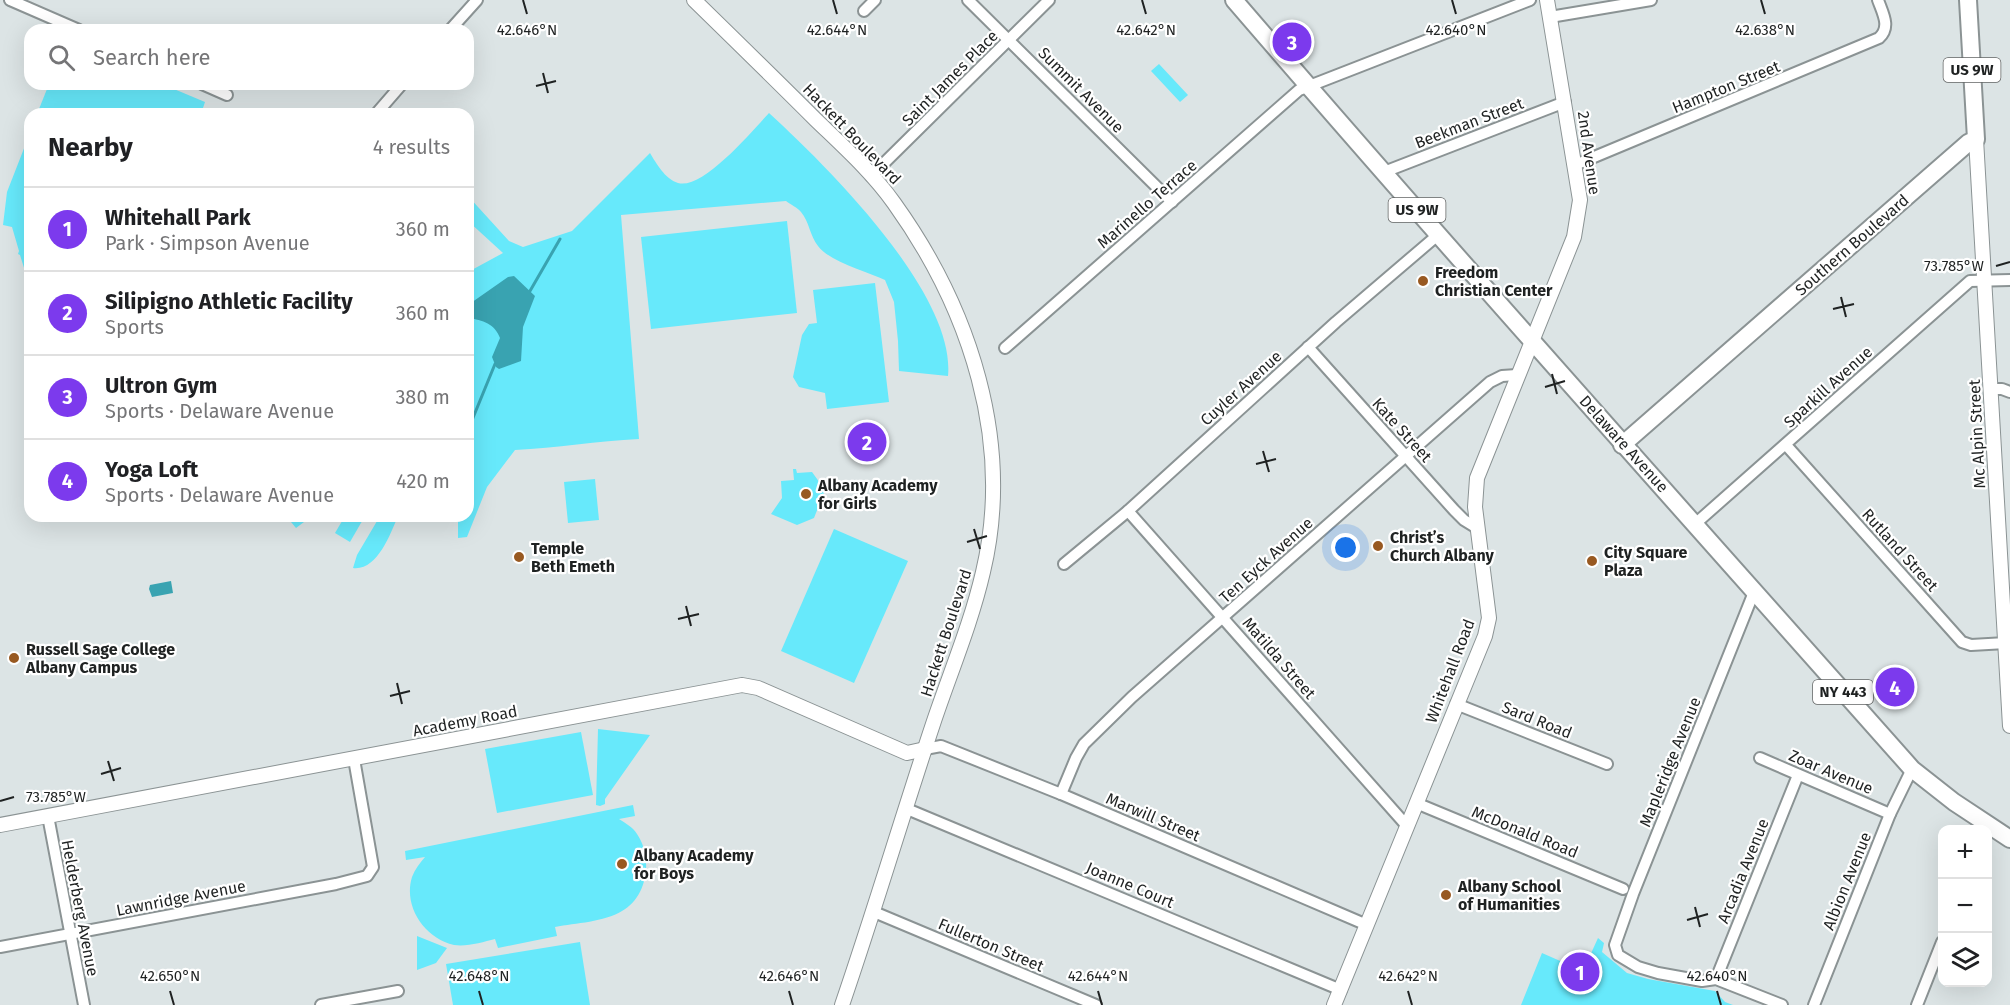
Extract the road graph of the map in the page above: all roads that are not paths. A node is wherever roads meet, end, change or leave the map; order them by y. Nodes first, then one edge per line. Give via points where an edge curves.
1 (10, 0) edge
2 (477, 0) edge
3 (694, 0) edge
4 (875, 0) edge
5 (968, 0) edge
6 (1049, 0) edge
7 (1530, 0) edge
8 (1546, 0) edge
9 (1651, 0) edge
10 (1878, 0) edge
11 (1968, 0) edge
12 (1239, 2) edge
13 (864, 11) dead end
14 (1550, 17) junction
15 (64, 24) edge
16 (455, 24) edge
17 (1009, 40) junction
18 (1309, 86) junction
19 (216, 90) edge
20 (397, 90) edge
21 (227, 95) dead end
22 (1564, 102) junction
23 (381, 108) edge
24 (1976, 139) junction
25 (1575, 165) junction
26 (1384, 172) junction
27 (871, 176) junction
28 (1173, 202) junction
29 (1438, 234) junction
30 (2010, 279) edge
31 (1985, 281) junction
32 (1532, 339) junction
33 (1308, 347) junction
34 (1005, 348) dead end
35 (1517, 375) junction
36 (1991, 389) junction
37 (2010, 392) edge
38 (1623, 445) junction
39 (1786, 445) junction
40 (1405, 456) junction
41 (1128, 511) junction
42 (1695, 524) junction
43 (1478, 528) junction
44 (1064, 564) dead end
45 (1754, 592) junction
46 (1224, 618) junction
47 (2006, 644) junction
48 (1456, 704) junction
49 (2010, 726) edge
50 (925, 750) junction
51 (1760, 758) dead end
52 (354, 759) junction
53 (1607, 764) dead end
54 (1912, 769) junction
55 (1798, 775) junction
56 (1061, 794) junction
57 (1416, 803) junction
58 (907, 809) junction
59 (1890, 814) junction
60 (48, 816) junction
61 (0, 825) edge
62 (1983, 825) edge
63 (1407, 826) junction
64 (1992, 831) edge
65 (2010, 839) edge
66 (1623, 889) dead end
67 (874, 912) junction
68 (1368, 925) junction
69 (70, 934) junction
70 (0, 947) edge
71 (1938, 952) edge
72 (1716, 979) junction
73 (1341, 990) junction
74 (398, 991) dead end
75 (84, 1005) edge
76 (321, 1005) edge
77 (842, 1005) edge
78 (1096, 1005) edge
79 (1334, 1005) edge
80 (1782, 1005) edge
81 (1814, 1005) edge
82 (1917, 1005) edge

1 - 15 street
2 - 16 street
3 - 27 street, Hackett Boulevard
4 - 13 street
5 - 17 street, Summit Avenue
6 - 17 street, Saint James Place
7 - 18 street, Marinello Terrace
8 - 14 street, 2nd Avenue
9 - 14 street
10 - 25 street, Hampton Street via 1886,24 1879,38
11 - 24 main road, US 9W
12 - 18 main road, Delaware Avenue / US 9W
14 - 22 street, 2nd Avenue
17 - 27 street, Saint James Place
17 - 28 street, Summit Avenue
18 - 26 main road, Delaware Avenue / US 9W
18 - 28 street, Marinello Terrace via 1299,90
19 - 21 street
20 - 23 street
22 - 25 street, 2nd Avenue
22 - 26 street, Beekman Street
24 - 31 street, Mc Alpin Street
24 - 38 main road, Southern Boulevard
25 - 32 street, 2nd Avenue via 1580,200 1574,237
26 - 29 main road, Delaware Avenue / US 9W
27 - 50 street, Hackett Boulevard via 924,248 949,294 984,397 991,442 992,508 983,572
28 - 34 street, Marinello Terrace
29 - 32 main road, Delaware Avenue / US 9W
29 - 33 street, Cuyler Avenue
30 - 31 street, Sparkill Avenue
31 - 36 street, Mc Alpin Street
31 - 39 street, Sparkill Avenue via 1970,281
32 - 35 street, Whitehall Road
32 - 38 main road, Delaware Avenue / US 9W
33 - 40 street, Kate Street
33 - 41 street, Cuyler Avenue
35 - 40 street, Ten Eyck Avenue via 1490,382
35 - 43 street, Whitehall Road via 1477,478
36 - 37 street
36 - 47 street, Mc Alpin Street
38 - 42 main road, Delaware Avenue / NY 443
39 - 42 street, Sparkill Avenue
39 - 47 street, Rutland Street via 1962,642
40 - 43 street, Kate Street via 1464,520
40 - 46 street, Ten Eyck Avenue
41 - 44 street, Cuyler Avenue
41 - 46 street, Matilda Street
42 - 45 main road, Delaware Avenue / NY 443
43 - 48 street, Whitehall Road via 1489,618
45 - 54 main road, Delaware Avenue / NY 443
45 - 72 street, Mapleridge Avenue via 1615,945 1618,956 1648,970 1702,981
46 - 56 street, Ten Eyck Avenue via 1092,734 1076,758
46 - 63 street, Matilda Street
47 - 49 street, Mc Alpin Street
48 - 53 street, Sard Road
48 - 57 street, Whitehall Road
50 - 52 street, Academy Road via 907,753 758,688 742,685
50 - 56 street, Marwill Street via 941,746
50 - 58 street, Hackett Boulevard
51 - 55 street, Zoar Avenue
52 - 60 street, Academy Road
52 - 69 street, Lawnridge Avenue via 373,867 367,876
54 - 59 street, Albion Avenue
54 - 62 main road, Delaware Avenue / NY 443
55 - 59 street, Zoar Avenue
55 - 72 street, Arcadia Avenue
56 - 68 street, Marwill Street
57 - 63 street, Whitehall Road
57 - 66 street, McDonald Road
58 - 67 street, Hackett Boulevard
58 - 73 street, Joanne Court
59 - 81 street, Albion Avenue
60 - 61 street, Academy Road
60 - 69 street, Helderberg Avenue
63 - 68 street, Whitehall Road
64 - 65 main road, Delaware Avenue / NY 443
67 - 77 street, Hackett Boulevard
67 - 78 street, Fullerton Street
68 - 73 street, Whitehall Road
69 - 70 street, Lawnridge Avenue
69 - 75 street, Helderberg Avenue
71 - 82 street
72 - 80 street
73 - 79 street, Whitehall Road
74 - 76 street

